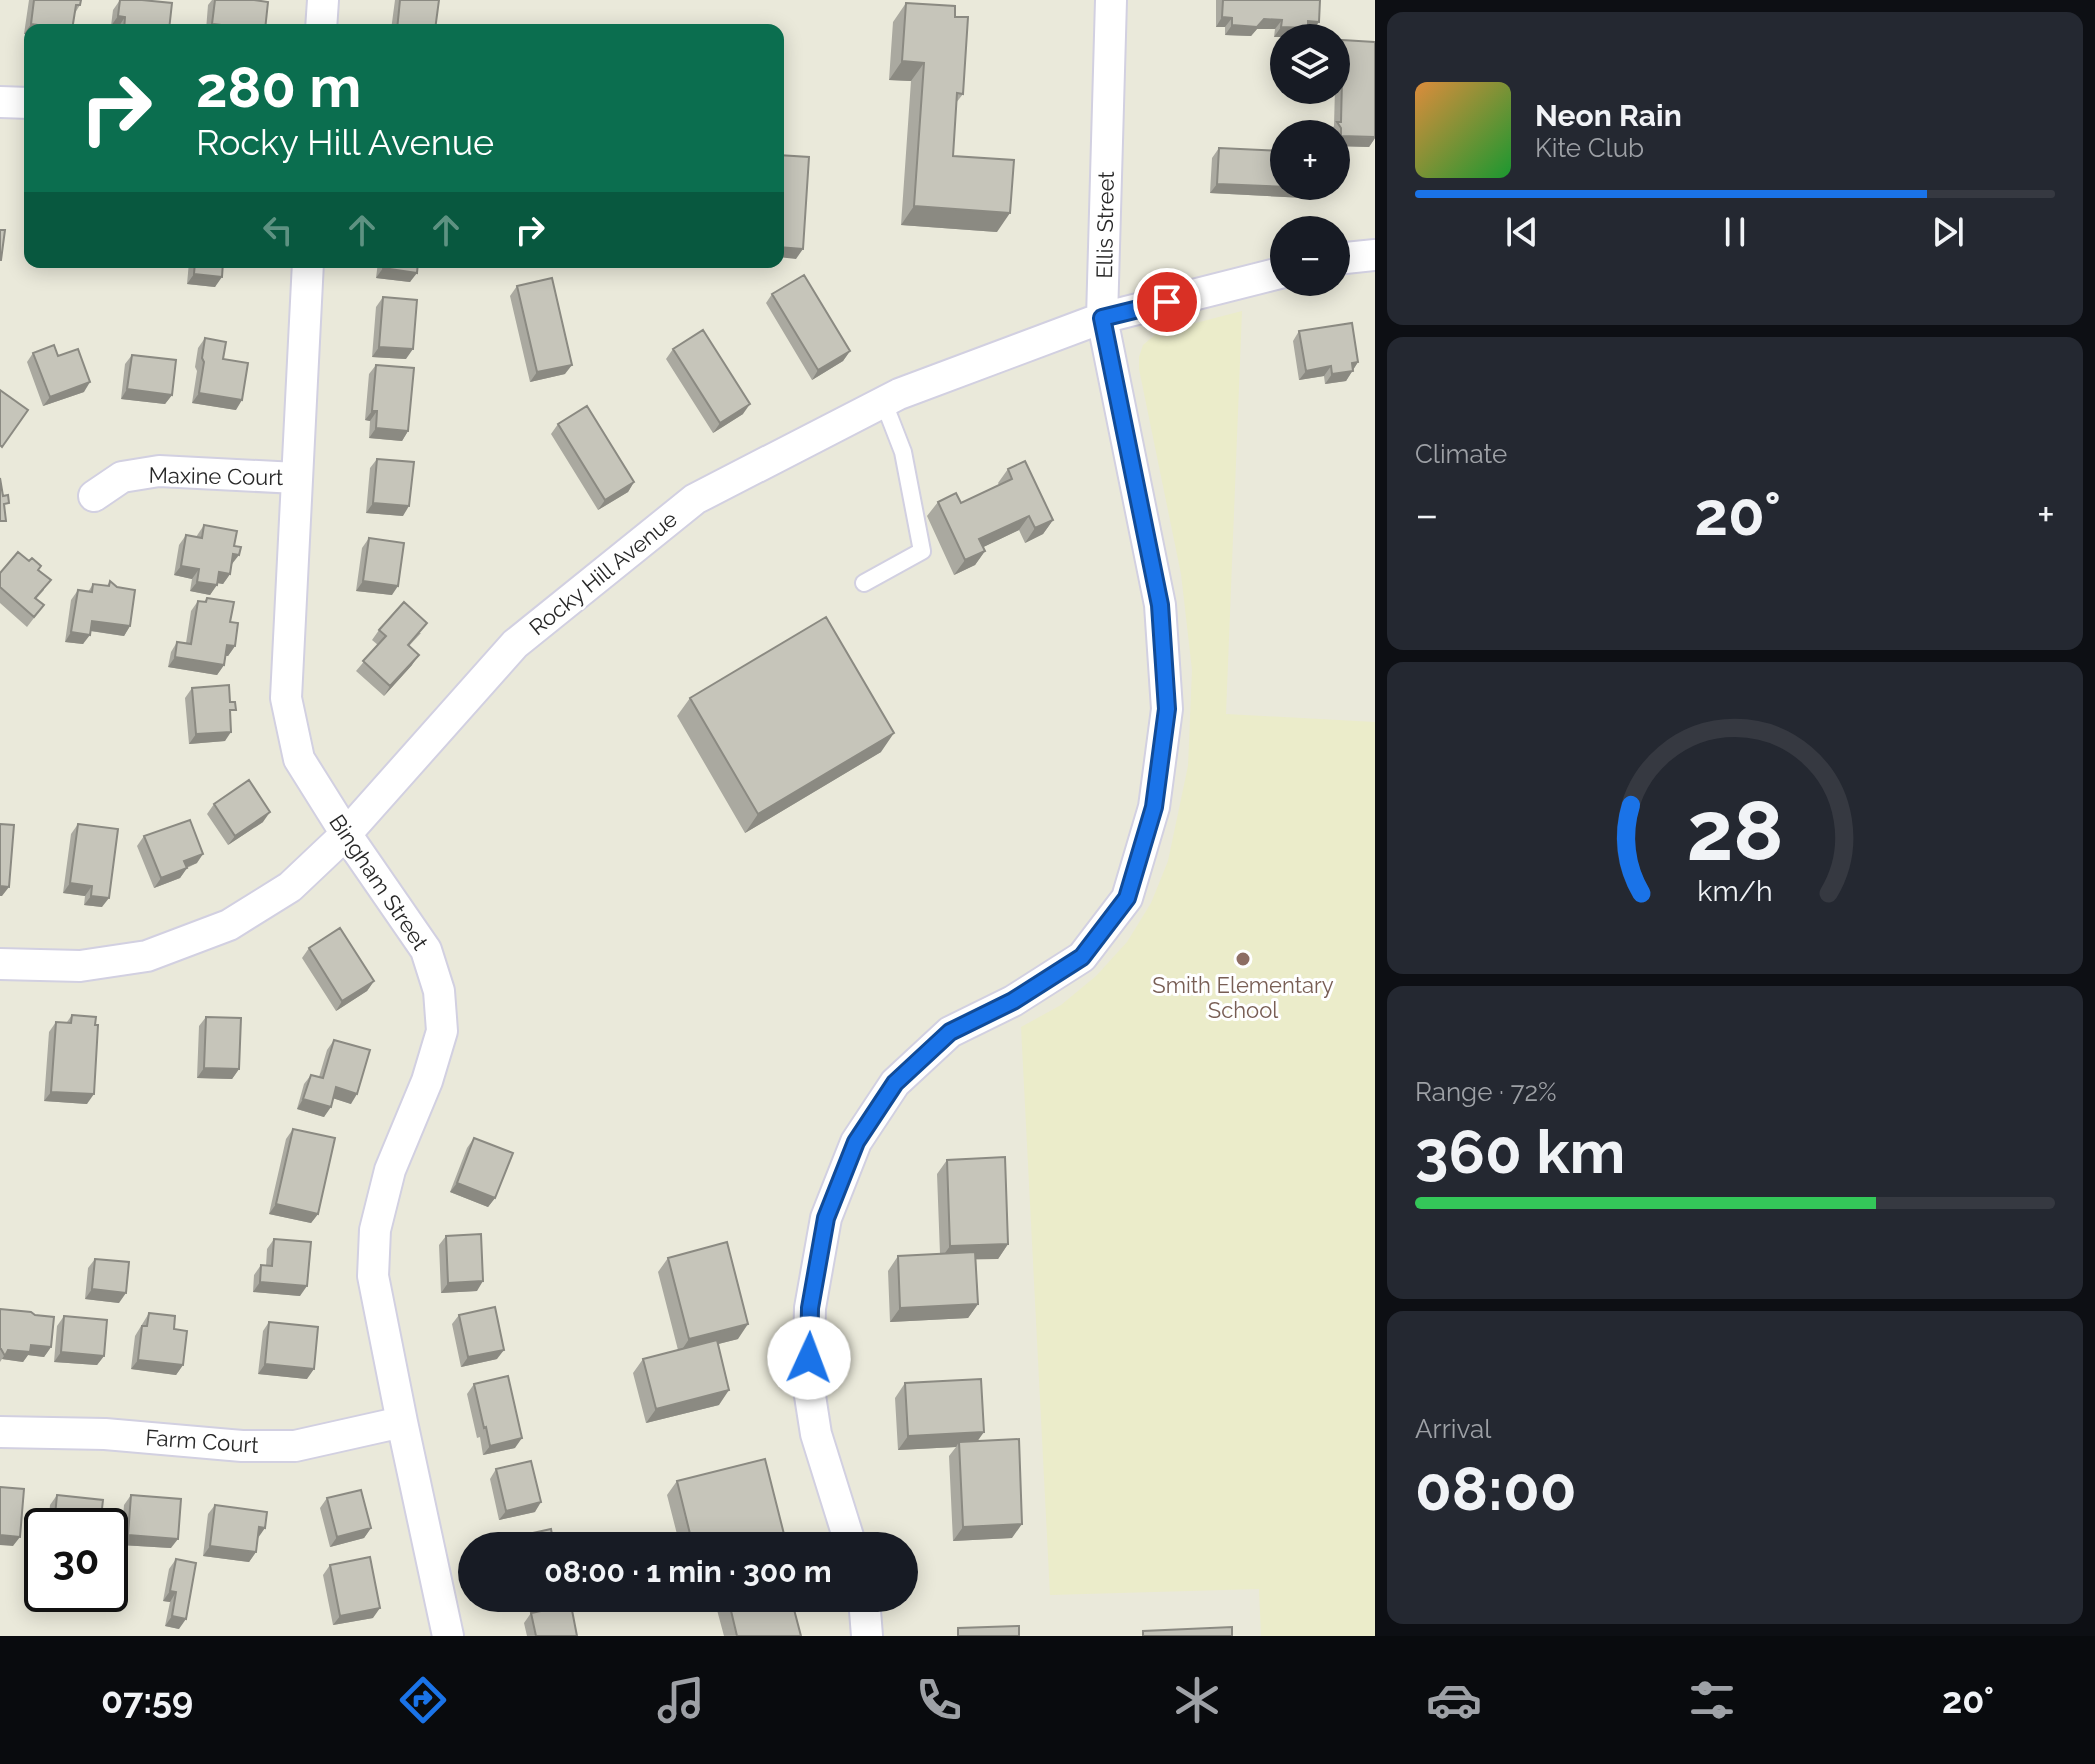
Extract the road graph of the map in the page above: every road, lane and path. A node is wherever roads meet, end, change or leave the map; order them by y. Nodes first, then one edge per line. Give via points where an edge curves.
1 (323, 0) edge
2 (1111, 0) edge
3 (321, 24) edge
4 (0, 102) edge
5 (24, 103) edge
6 (1375, 255) edge
7 (1350, 258) edge
8 (308, 268) edge
9 (1270, 276) edge
10 (1102, 318) junction
11 (884, 403) junction
12 (296, 478) junction
13 (94, 496) dead end
14 (864, 583) dead end
15 (346, 834) junction
16 (0, 964) edge
17 (402, 1422) junction
18 (0, 1432) edge
19 (847, 1532) edge
20 (865, 1612) edge
21 (448, 1636) edge
22 (867, 1636) edge

1 - 3 street
2 - 10 street, Ellis Street
4 - 5 street
6 - 7 street
8 - 12 street, Bingham Street
9 - 10 street, Rocky Hill Avenue
10 - 11 street, Rocky Hill Avenue
10 - 19 street, Ellis Street via 1160,605 1167,709 1154,807 1127,898 1082,957 1013,1001 950,1032 895,1083 856,1142 826,1218 810,1308 808,1383 816,1434
11 - 14 lane via 903,452 922,551
11 - 15 street, Rocky Hill Avenue via 695,499 671,518 515,644
12 - 13 street, Maxine Court via 159,471 122,477
12 - 15 street, Bingham Street via 286,698 299,759
15 - 16 street, Rocky Hill Avenue via 290,887 229,925 147,956 80,966
15 - 17 street, Bingham Street via 426,950 439,991 442,1031 390,1170 375,1230 373,1276
17 - 18 street, Farm Court via 295,1446
17 - 21 street, Bingham Street
20 - 22 street

